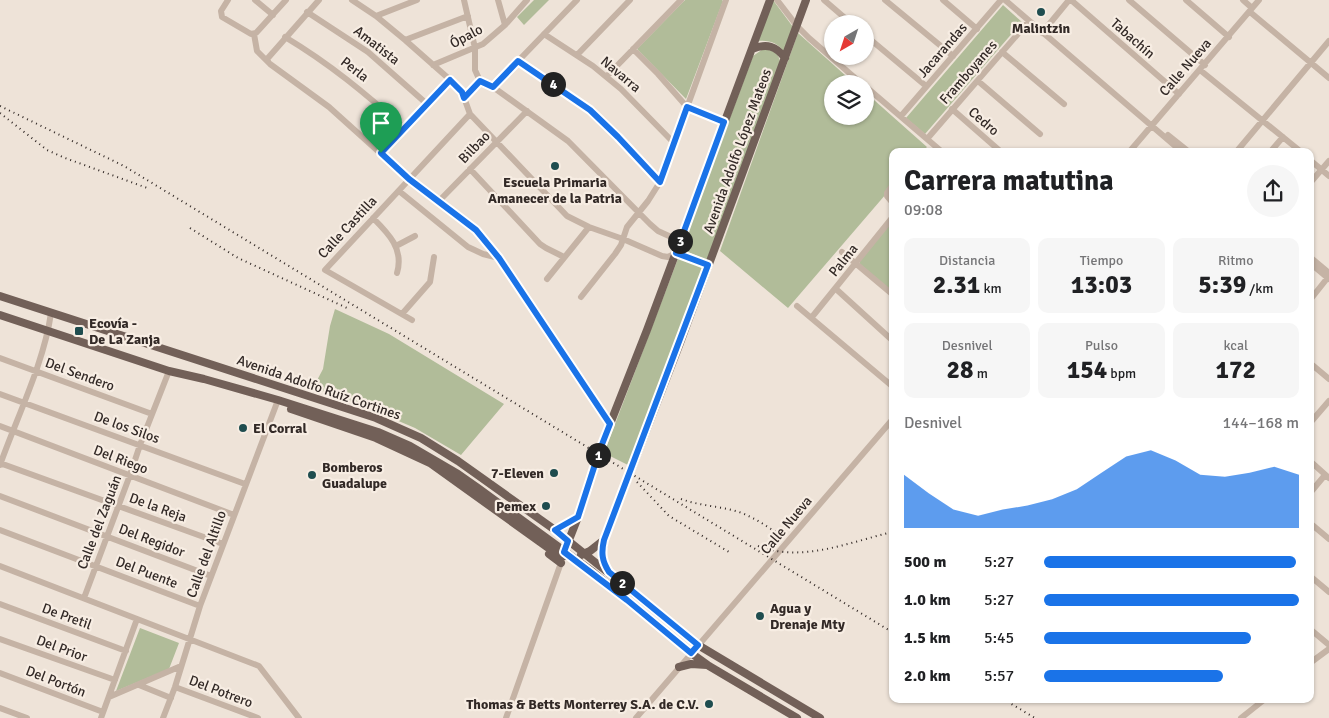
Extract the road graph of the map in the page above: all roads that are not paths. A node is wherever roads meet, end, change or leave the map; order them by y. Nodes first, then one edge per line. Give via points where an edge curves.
1 (255, 0) edge
2 (286, 0) edge
3 (319, 0) edge
4 (352, 0) edge
5 (417, 0) edge
6 (464, 0) edge
7 (498, 0) edge
8 (527, 0) edge
9 (578, 0) edge
10 (630, 0) edge
11 (681, 0) edge
12 (726, 0) edge
13 (770, 0) edge
14 (777, 0) edge
15 (806, 0) edge
16 (824, 0) edge
17 (884, 0) edge
18 (943, 0) edge
19 (1003, 0) edge
20 (1070, 0) edge
21 (1129, 0) edge
22 (1186, 0) edge
23 (1242, 0) edge
24 (1259, 0) edge
25 (226, 1) edge
26 (1251, 10) junction
27 (307, 12) junction
28 (273, 15) junction
29 (842, 15) edge
30 (376, 16) junction
31 (468, 16) junction
32 (1029, 21) junction
33 (504, 24) junction
34 (797, 26) junction
35 (977, 29) junction
36 (255, 33) junction
37 (1042, 33) junction
38 (544, 34) junction
39 (285, 37) junction
40 (1228, 37) junction
41 (405, 40) junction
42 (1329, 41) edge
43 (874, 43) edge
44 (475, 48) junction
45 (634, 49) junction
46 (752, 49) junction
47 (1002, 52) junction
48 (577, 55) junction
49 (953, 56) junction
50 (785, 58) junction
51 (268, 60) junction
52 (518, 61) junction
53 (1311, 64) junction
54 (433, 65) junction
55 (1202, 67) junction
56 (853, 75) edge
57 (607, 76) junction
58 (1329, 78) edge
59 (450, 80) junction
60 (480, 81) junction
61 (978, 81) junction
62 (926, 86) junction
63 (493, 87) junction
64 (874, 93) edge
65 (1179, 94) junction
66 (464, 98) junction
67 (427, 104) junction
68 (1064, 104) dead end
69 (687, 107) junction
70 (952, 110) junction
71 (527, 111) junction
72 (470, 114) junction
73 (901, 116) junction
74 (1263, 120) junction
75 (724, 122) junction
76 (1153, 124) junction
77 (404, 128) junction
78 (1040, 134) dead end
79 (1283, 137) junction
80 (927, 139) junction
81 (497, 141) junction
82 (674, 143) junction
83 (934, 145) junction
84 (932, 148) edge
85 (938, 148) edge
86 (996, 148) edge
87 (1133, 148) edge
88 (1178, 148) edge
89 (1184, 148) edge
90 (1240, 148) edge
91 (1274, 148) edge
92 (1296, 148) edge
93 (381, 153) junction
94 (1329, 160) edge
95 (1314, 163) edge
96 (470, 169) junction
97 (1322, 170) junction
98 (1329, 176) edge
99 (409, 179) junction
100 (1314, 179) edge
101 (660, 182) junction
102 (399, 191) junction
103 (439, 201) junction
104 (638, 213) junction
105 (373, 218) junction
106 (889, 222) edge
107 (588, 227) junction
108 (415, 236) dead end
109 (623, 239) junction
110 (680, 241) junction
111 (396, 246) junction
112 (842, 252) dead end
113 (676, 253) junction
114 (434, 257) dead end
115 (564, 257) junction
116 (499, 258) junction
117 (1314, 261) edge
118 (856, 264) junction
119 (708, 265) junction
120 (1314, 266) edge
121 (397, 273) dead end
122 (1329, 276) edge
123 (547, 279) dead end
124 (836, 289) junction
125 (889, 292) edge
126 (1314, 295) edge
127 (0, 296) edge
128 (580, 297) dead end
129 (797, 306) dead end
130 (51, 313) junction
131 (402, 314) junction
132 (2, 317) edge
133 (812, 318) junction
134 (412, 320) dead end
135 (48, 330) junction
136 (889, 337) edge
137 (0, 358) edge
138 (1314, 366) edge
139 (36, 371) junction
140 (169, 371) junction
141 (1329, 378) edge
142 (889, 383) edge
143 (0, 394) edge
144 (280, 401) junction
145 (1329, 401) edge
146 (23, 402) junction
147 (152, 414) junction
148 (1314, 419) edge
149 (889, 423) edge
150 (610, 424) junction
151 (0, 426) edge
152 (12, 430) junction
153 (140, 446) junction
154 (0, 463) edge
155 (1314, 465) edge
156 (130, 476) junction
157 (1327, 477) edge
158 (245, 484) junction
159 (1314, 489) edge
160 (0, 496) edge
161 (118, 505) junction
162 (234, 514) junction
163 (578, 517) junction
164 (1314, 525) edge
165 (0, 530) edge
166 (555, 530) junction
167 (107, 536) junction
168 (1329, 538) edge
169 (604, 540) junction
170 (568, 541) junction
171 (223, 544) junction
172 (585, 554) junction
173 (565, 557) junction
174 (0, 566) edge
175 (95, 566) junction
176 (609, 572) junction
177 (211, 576) junction
178 (1314, 579) edge
179 (1329, 592) edge
180 (84, 598) junction
181 (0, 604) edge
182 (200, 606) junction
183 (137, 619) junction
184 (1314, 633) edge
185 (0, 639) edge
186 (190, 639) junction
187 (698, 645) junction
188 (1329, 647) edge
189 (126, 651) junction
190 (691, 653) junction
191 (1314, 660) edge
192 (181, 666) junction
193 (709, 666) junction
194 (680, 667) junction
195 (0, 674) edge
196 (115, 680) junction
197 (139, 685) junction
198 (175, 687) junction
199 (109, 697) junction
200 (171, 698) junction
201 (1258, 703) edge
202 (0, 708) edge
203 (102, 715) edge
204 (27, 718) edge
205 (163, 718) edge
206 (258, 718) edge
207 (299, 718) edge
208 (506, 718) edge
209 (636, 718) edge
210 (797, 718) edge
211 (820, 718) edge
212 (1241, 718) edge

1 - 28 street
2 - 28 street
3 - 27 street
4 - 30 street
5 - 30 street
6 - 31 street
7 - 33 street
8 - 33 street, Ópalo
9 - 38 street
10 - 48 street
11 - 45 street
12 - 69 street
13 - 46 main road, Avenida Adolfo López Mateos
14 - 34 street
15 - 34 main road, Avenida Adolfo López Mateos
16 - 29 street
17 - 49 street
18 - 35 street
19 - 32 street
19 - 35 street, Jacarandas
20 - 37 street
20 - 65 street, Tabachín
21 - 55 street
22 - 40 street
23 - 26 street
24 - 26 street, Calle Nueva
25 - 36 street via 222,17 248,34
26 - 40 street, Calle Nueva
26 - 53 street
27 - 39 street
27 - 67 street, Amatista via 368,52
28 - 36 street
30 - 41 street
31 - 41 street
31 - 44 street
32 - 37 street
32 - 47 street, Framboyanes
33 - 44 street, Ópalo
34 - 50 main road, Avenida Adolfo López Mateos
34 - 56 street
35 - 49 street, Jacarandas
36 - 51 street via 257,51
37 - 76 street
38 - 48 street, Navarra
38 - 52 street
39 - 51 street
39 - 77 street, Perla via 340,73
40 - 55 street, Calle Nueva
41 - 54 street
42 - 53 street
43 - 62 street
44 - 54 street, Ópalo
44 - 60 street via 475,70
45 - 57 street
45 - 69 street
46 - 50 main road via 770,46
46 - 75 main road, Avenida Adolfo López Mateos
47 - 61 street, Framboyanes
47 - 68 street
48 - 57 street, Navarra
49 - 62 street, Jacarandas
50 - 119 main road, Avenida Adolfo López Mateos
51 - 93 street
52 - 63 street
52 - 101 street via 590,110
53 - 58 street
53 - 74 street
54 - 59 street
55 - 65 street, Calle Nueva
55 - 74 street
57 - 82 street, Navarra
59 - 66 street
59 - 67 street
60 - 63 street
60 - 66 street
61 - 70 street, Framboyanes
61 - 78 street
62 - 73 street, Jacarandas
63 - 71 street
64 - 73 street
65 - 76 street, Calle Nueva
66 - 72 street
67 - 77 street
69 - 75 street
69 - 82 street
70 - 80 street, Framboyanes
70 - 86 street, Cedro
71 - 81 street, Bilbao
71 - 104 street via 568,141
72 - 81 street
72 - 99 street, Calle Castilla
73 - 80 street
74 - 79 street
74 - 90 street
75 - 110 main road, Avenida Adolfo López Mateos
76 - 87 street, Calle Nueva
76 - 88 street
76 - 89 street
77 - 93 street
79 - 91 street
79 - 92 street
80 - 83 street
81 - 96 street, Bilbao
81 - 107 street via 560,211
82 - 101 street
83 - 84 street
83 - 85 street
93 - 99 street
94 - 97 street
95 - 97 street
96 - 103 street, Bilbao
96 - 115 street via 540,244
97 - 98 street
97 - 100 street
99 - 102 street, Calle Castilla
99 - 103 street
101 - 104 street
102 - 105 street, Calle Castilla
102 - 116 street via 468,247
103 - 116 street via 476,230
104 - 109 street via 627,227
104 - 110 street via 658,231
105 - 111 street
105 - 131 street, Calle Castilla via 324,270
106 - 118 street, Palma
107 - 109 street
107 - 115 street
108 - 111 street
109 - 113 street via 662,256
109 - 128 street via 615,254
110 - 113 main road, Avenida Adolfo López Mateos
111 - 121 street
112 - 118 street
113 - 119 main road
113 - 150 main road, Avenida Adolfo López Mateos
114 - 131 street via 433,274 426,288
115 - 123 street
116 - 150 street
117 - 122 street
118 - 124 street, Palma
118 - 125 street
119 - 169 main road, Avenida Adolfo López Mateos
120 - 122 street
122 - 126 street
124 - 133 street, Palma
124 - 136 street
127 - 130 main road, Avenida Adolfo Ruíz Cortines
129 - 133 street
130 - 135 street
130 - 166 main road, Avenida Adolfo Ruíz Cortines via 402,428 458,461
131 - 134 street
132 - 135 main road, Avenida Adolfo Ruíz Cortines
133 - 142 street
135 - 139 street
135 - 140 main road, Avenida Adolfo Ruíz Cortines
137 - 139 street, Del Sendero
138 - 141 street
139 - 146 street
139 - 147 street, Del Sendero
140 - 144 main road, Avenida Adolfo Ruíz Cortines
140 - 147 street, Calle del Zaguán
143 - 146 street, De los Silos
144 - 158 street, Calle del Altillo
144 - 173 main road, Avenida Adolfo Ruíz Cortines via 294,411 376,438 430,463
144 - 173 main road, Avenida Adolfo Ruíz Cortines via 378,432 410,446 458,474
145 - 148 street
146 - 152 street
146 - 153 street, De los Silos
147 - 153 street, Calle del Zaguán
149 - 187 street, Calle Nueva
150 - 163 main road, Avenida Adolfo López Mateos
151 - 152 street, Del Riego
152 - 154 street
152 - 156 street, Del Riego
153 - 156 street, Calle del Zaguán
153 - 158 street, De los Silos
154 - 161 street, De la Reja
155 - 157 street
156 - 161 street, Calle del Zaguán
156 - 162 street, Del Riego
157 - 159 street
158 - 162 street, Calle del Altillo
160 - 167 street, Del Regidor
161 - 167 street, Calle del Zaguán
161 - 171 street, De la Reja
162 - 171 street, Calle del Altillo
163 - 166 main road
163 - 170 main road, Avenida Adolfo López Mateos
164 - 168 street
165 - 175 street, Del Puente
166 - 170 main road, Avenida Adolfo Ruíz Cortines
167 - 175 street, Calle del Zaguán
167 - 177 street, Del Regidor
169 - 172 main road
169 - 176 main road via 602,557
170 - 172 main road, Avenida Adolfo Ruíz Cortines
170 - 173 main road, Avenida Adolfo López Mateos
171 - 177 street, Calle del Altillo
172 - 173 main road
172 - 176 main road, Avenida Adolfo Ruíz Cortines
173 - 190 main road, Avenida Adolfo Ruíz Cortines via 627,600
173 - 208 street, Avenida Adolfo López Mateos
174 - 180 street
175 - 180 street, Calle del Zaguán
175 - 182 street, Del Puente
176 - 187 main road, Avenida Adolfo Ruíz Cortines
177 - 182 street, Calle del Altillo
178 - 179 street
180 - 183 street
181 - 189 street, De Pretil
182 - 186 street, Calle del Altillo
183 - 186 street
183 - 189 street
184 - 188 street
185 - 196 street, Del Prior
186 - 192 street, Calle del Altillo
186 - 207 street via 258,666
187 - 190 street, Calle Nueva
187 - 211 main road, Avenida Adolfo Ruíz Cortines
188 - 191 street
189 - 196 street
190 - 193 main road, Avenida Adolfo Ruíz Cortines
190 - 194 street, Calle Nueva
192 - 197 street
192 - 198 street, Calle del Altillo
193 - 194 main road
193 - 210 main road, Avenida Adolfo Ruíz Cortines
194 - 209 street, Calle Nueva
195 - 203 street, Del Portón
196 - 199 street
197 - 199 street
197 - 200 street
198 - 200 street, Calle del Altillo
198 - 206 street, Del Potrero
199 - 203 street
200 - 205 street, Calle del Altillo
201 - 212 street
202 - 204 street

